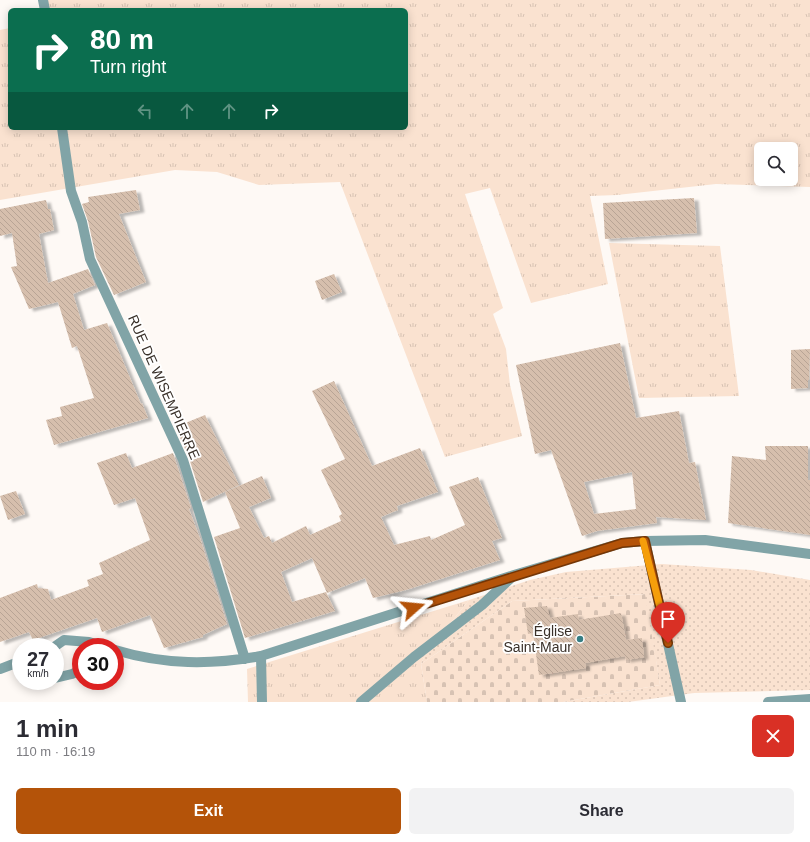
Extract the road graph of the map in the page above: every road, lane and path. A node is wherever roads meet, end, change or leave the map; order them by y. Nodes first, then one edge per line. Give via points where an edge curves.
1 (62, 130) edge
2 (645, 541) junction
3 (810, 554) edge
4 (514, 575) junction
5 (124, 652) edge
6 (261, 656) junction
7 (245, 659) junction
8 (12, 665) edge
9 (0, 669) edge
10 (810, 699) edge
11 (262, 702) edge
12 (361, 702) edge
13 (682, 702) edge
14 (768, 702) edge

1 - 7 street, RUE DE WISEMPIERRE via 71,191 82,222 90,259 184,460
2 - 3 street via 705,540
2 - 4 street via 622,543
2 - 13 street
4 - 6 street
4 - 12 street via 482,605 414,656
5 - 7 street via 176,662
6 - 7 street
6 - 11 street
8 - 9 street
10 - 14 street

